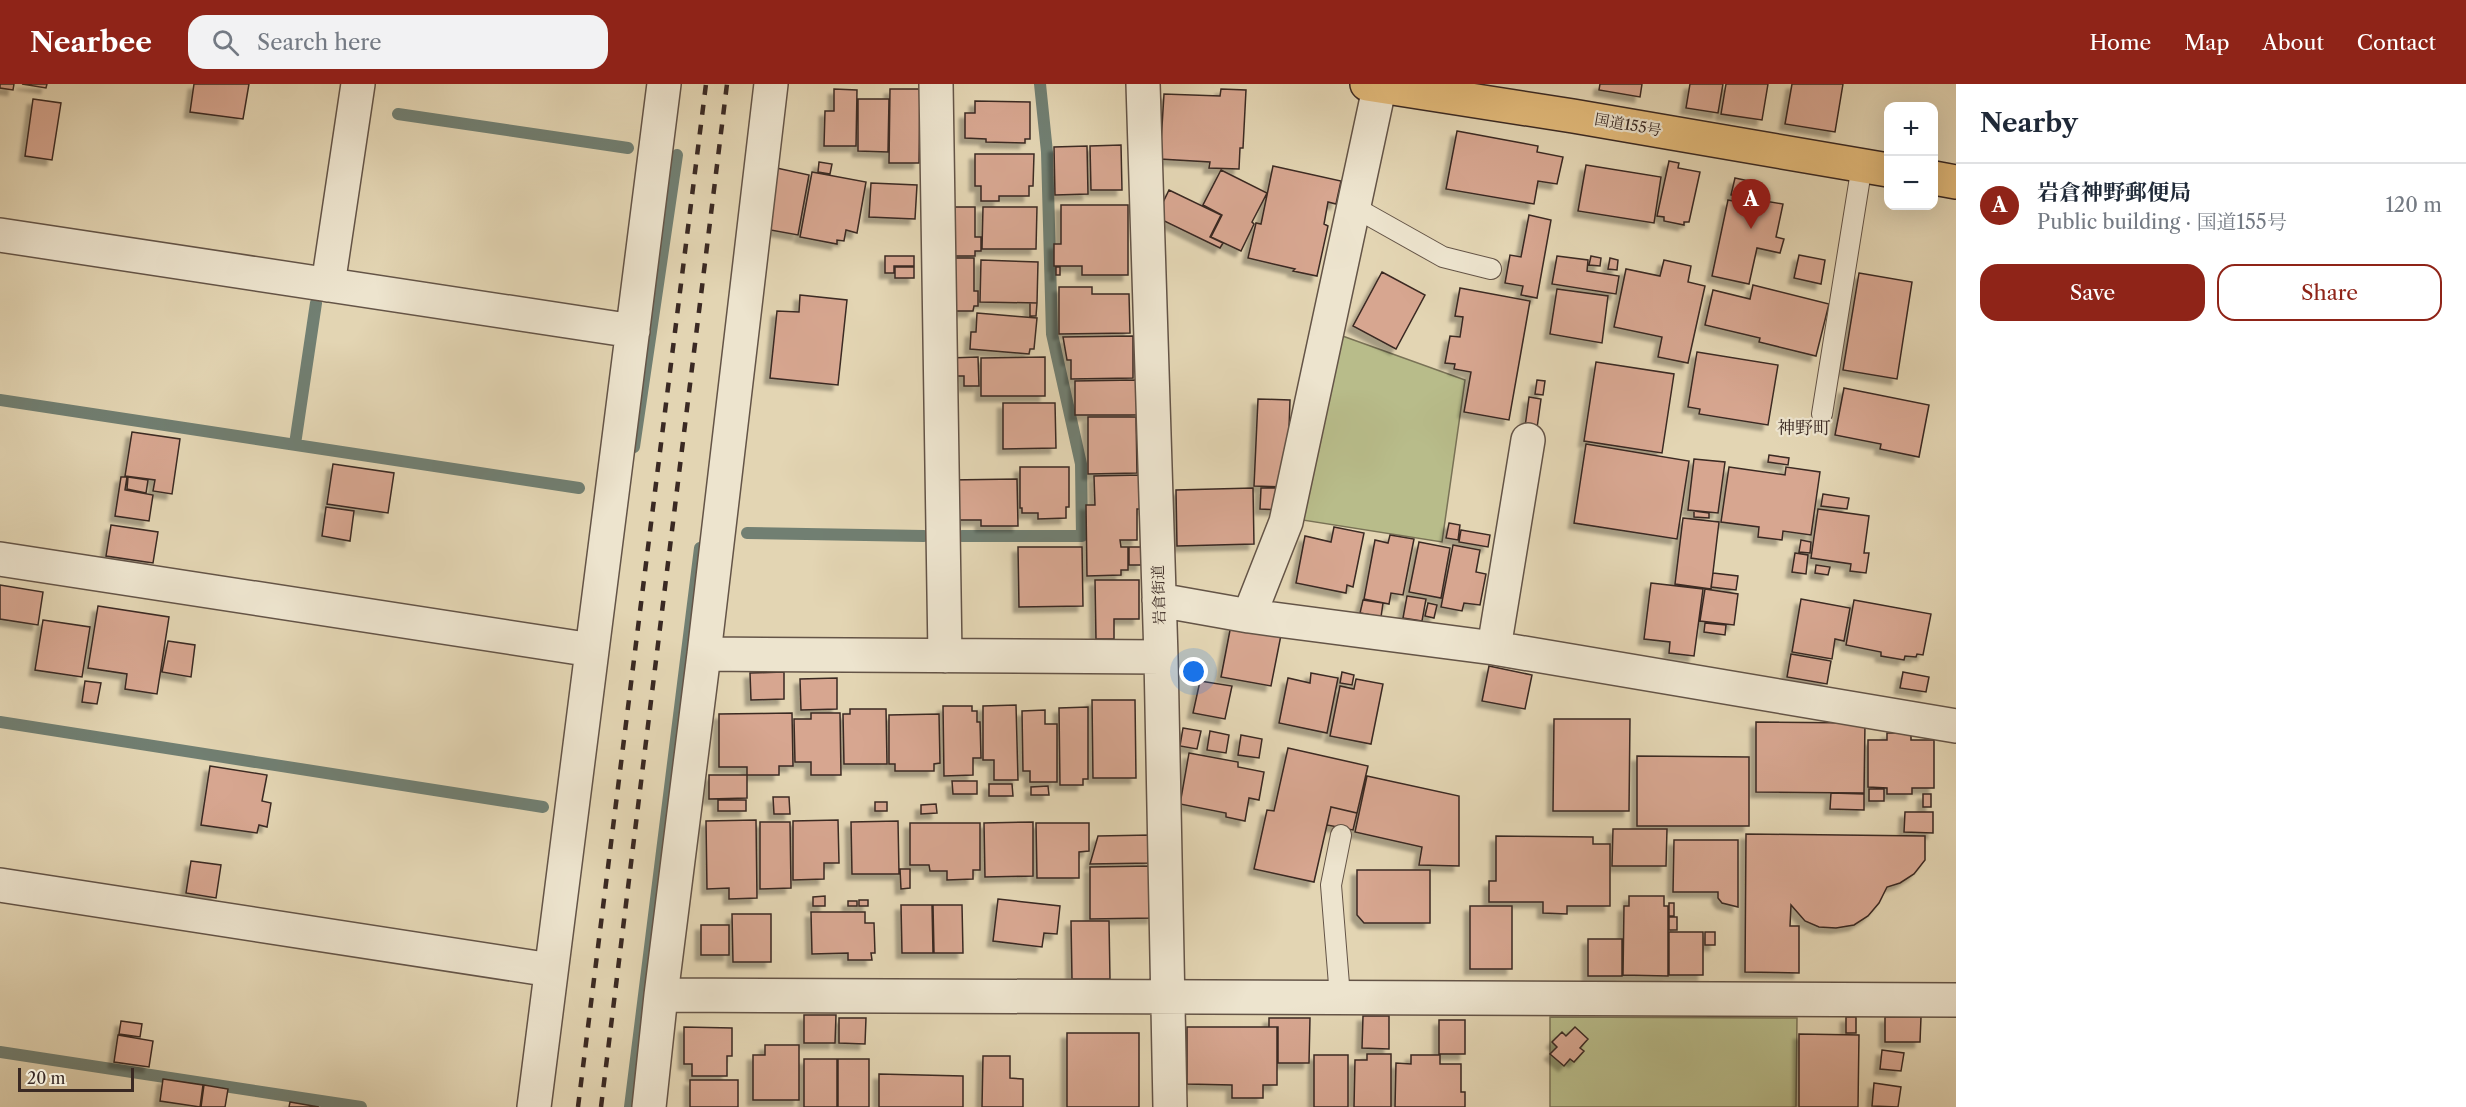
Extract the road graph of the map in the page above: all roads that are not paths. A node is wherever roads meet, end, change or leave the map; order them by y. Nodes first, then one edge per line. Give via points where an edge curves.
1 (358, 84) edge
2 (664, 84) edge
3 (771, 84) edge
4 (936, 84) edge
5 (1143, 84) edge
6 (1375, 85) edge
7 (1875, 167) edge
8 (1938, 179) edge
9 (1956, 182) edge
10 (1354, 207) junction
11 (0, 235) edge
12 (1491, 269) dead end
13 (328, 285) junction
14 (633, 331) junction
15 (1822, 414) dead end
16 (1528, 440) dead end
17 (0, 559) edge
18 (1159, 600) junction
19 (1249, 616) junction
20 (1494, 648) junction
21 (592, 650) junction
22 (704, 654) junction
23 (945, 656) junction
24 (1161, 657) junction
25 (1956, 726) edge
26 (1341, 835) dead end
27 (0, 885) edge
28 (551, 970) junction
29 (661, 995) junction
30 (1168, 997) junction
31 (1340, 997) junction
32 (1956, 1000) edge
33 (534, 1107) edge
34 (649, 1107) edge
35 (1170, 1107) edge

1 - 13 street
2 - 14 street
3 - 22 street
4 - 23 street
5 - 18 street, 岩倉街道
6 - 7 highway, 国道155号
6 - 10 street
7 - 15 lane
8 - 9 highway
10 - 12 lane via 1443,256
10 - 19 street via 1286,522
11 - 13 street
13 - 14 street
14 - 21 street
16 - 20 street
17 - 21 street
18 - 19 street
18 - 24 street, 岩倉街道
19 - 20 street
20 - 25 street
21 - 28 street
22 - 23 street
22 - 29 street
23 - 24 street
24 - 30 street, 岩倉街道
26 - 31 lane via 1331,885
27 - 28 street
28 - 33 street
29 - 30 street
29 - 34 street
30 - 31 street
30 - 35 street, 岩倉街道
31 - 32 street

